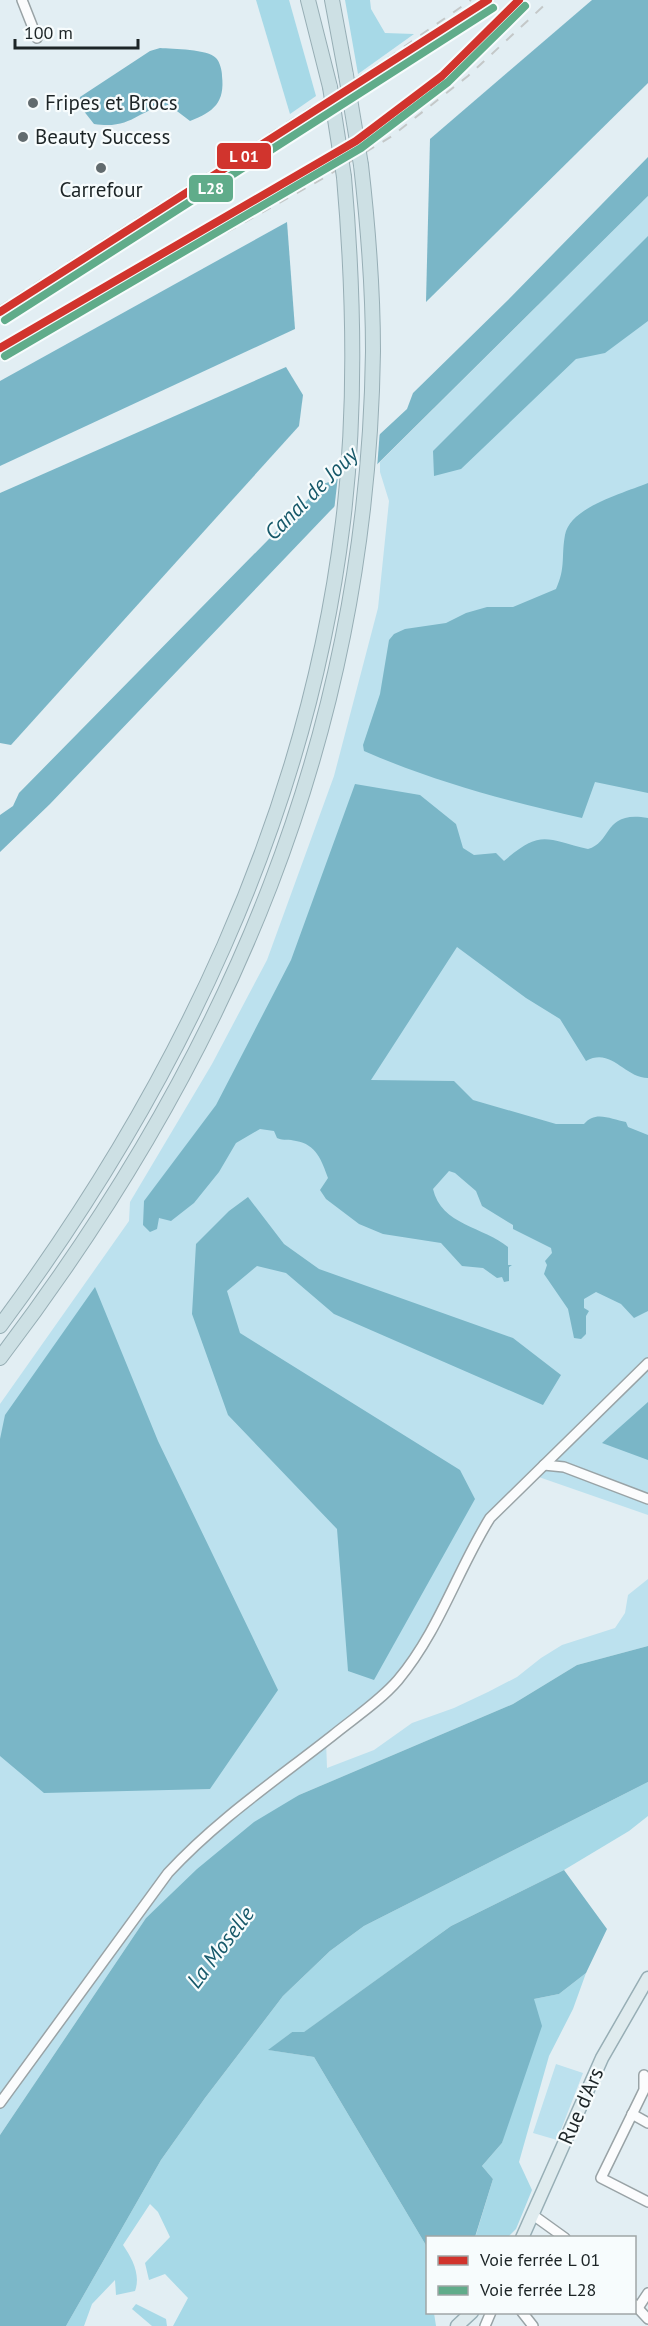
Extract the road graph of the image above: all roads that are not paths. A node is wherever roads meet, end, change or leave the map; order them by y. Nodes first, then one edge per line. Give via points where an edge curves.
1 (22, 0) edge
2 (308, 0) edge
3 (332, 0) edge
4 (37, 39) dead end
5 (0, 1326) edge
6 (0, 1358) edge
7 (648, 1363) edge
8 (544, 1466) junction
9 (648, 1499) edge
10 (648, 1978) edge
11 (644, 2075) dead end
12 (0, 2103) edge
13 (632, 2114) junction
14 (648, 2122) edge
15 (648, 2202) edge
16 (533, 2215) junction
17 (523, 2236) edge
18 (563, 2236) edge
19 (648, 2293) edge
20 (636, 2306) edge
21 (471, 2314) edge
22 (523, 2314) edge
23 (648, 2319) edge
24 (457, 2326) edge
25 (533, 2326) edge

1 - 4 street
2 - 5 highway, bridge via 330,87 344,177 352,308 350,439 343,522 330,609 308,708 271,832 236,923 176,1049 66,1232
3 - 6 highway, bridge via 361,165 372,316 371,419 362,518 349,608 326,713 300,808 253,932 204,1036 164,1110 77,1250
7 - 8 street
8 - 9 street via 564,1467
8 - 12 street via 490,1518 429,1638 397,1680 190,1849 134,1916
10 - 16 main road, Rue d'Ars via 602,2058
11 - 13 street via 644,2090
13 - 14 street
13 - 15 street via 601,2178
16 - 17 main road, Rue d'Ars
16 - 18 street
19 - 20 street
20 - 23 street
21 - 24 main road
22 - 25 street

